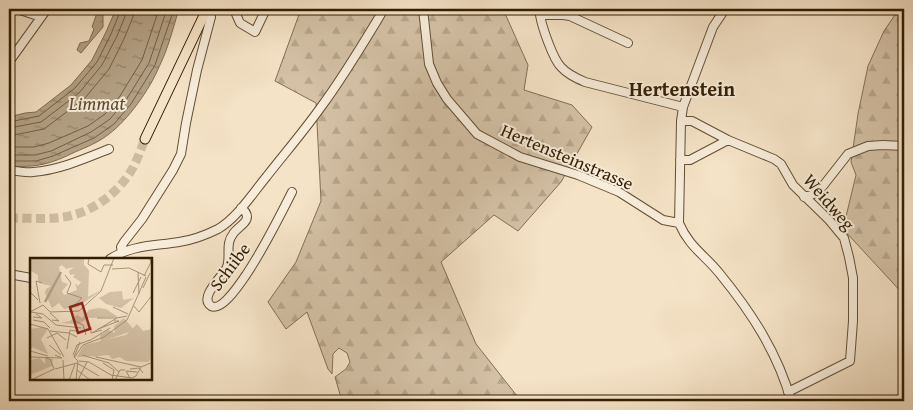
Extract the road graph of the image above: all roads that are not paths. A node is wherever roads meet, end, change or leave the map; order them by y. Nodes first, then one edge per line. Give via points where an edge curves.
1 (17, 9) edge
2 (47, 9) edge
3 (208, 9) edge
4 (238, 9) edge
5 (266, 9) edge
6 (384, 9) edge
7 (423, 9) edge
8 (725, 9) edge
9 (41, 17) junction
10 (628, 43) dead end
11 (9, 62) edge
12 (683, 107) junction
13 (681, 120) junction
14 (146, 136) tunnel mouth
15 (728, 140) junction
16 (904, 146) edge
17 (109, 149) dead end
18 (680, 160) junction
19 (9, 170) edge
20 (292, 192) dead end
21 (804, 197) junction
22 (241, 208) junction
23 (679, 223) junction
24 (122, 252) junction
25 (112, 258) edge
26 (9, 274) edge
27 (30, 278) edge
28 (788, 392) junction
29 (791, 401) edge

1 - 9 street
2 - 9 street
3 - 14 main road
3 - 24 street via 211,17 181,154 142,219 124,242
4 - 5 street via 236,14 240,23 255,32
6 - 22 street via 321,107
7 - 23 street, Hertensteinstrasse via 429,64 437,83 477,134 520,157 619,192 662,220
8 - 12 street via 713,26
9 - 11 street
10 - 12 street via 570,16 540,15 559,65 565,72 585,82
12 - 13 street
13 - 15 street, Weidweg
13 - 18 street
15 - 18 street via 690,160
15 - 21 street, Weidweg via 774,159
16 - 21 street via 868,146 848,154 819,191
17 - 19 street via 45,171
18 - 23 street
20 - 22 street, Schiibe via 260,253 237,288 214,307 208,299 212,287 227,267 231,235 246,221 246,213
21 - 28 street, Weidweg via 844,238 852,278 851,354 850,361
22 - 24 street via 221,227 197,238
23 - 28 street via 695,248 746,307 771,350
24 - 25 street
26 - 27 street
28 - 29 street

